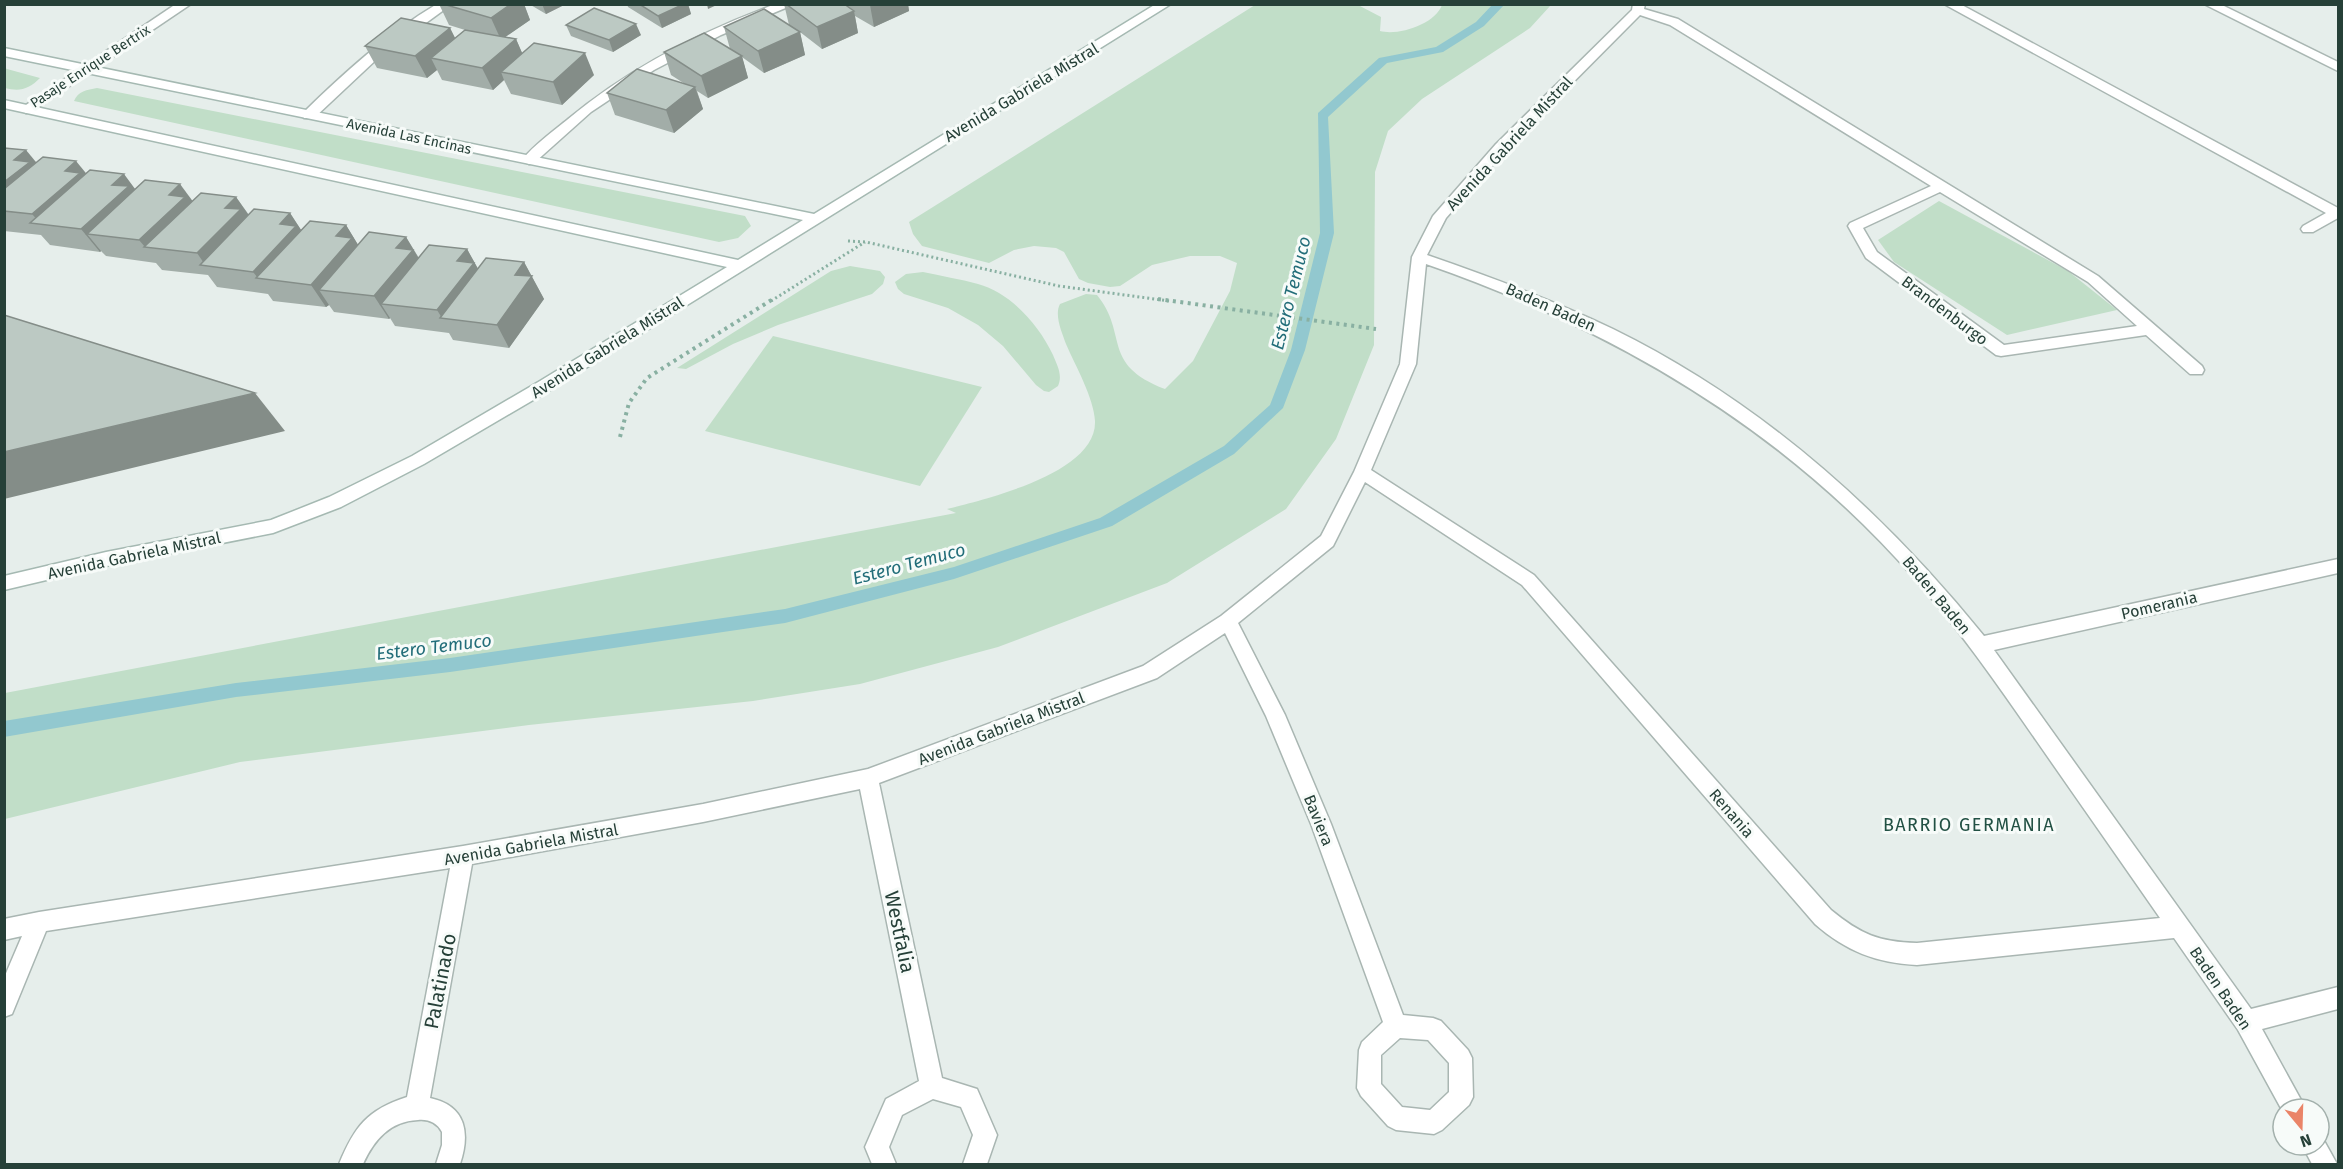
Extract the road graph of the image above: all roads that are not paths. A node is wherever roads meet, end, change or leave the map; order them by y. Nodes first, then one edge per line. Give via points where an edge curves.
1 (185, 4) edge
2 (446, 4) edge
3 (789, 4) edge
4 (1165, 4) edge
5 (1950, 4) edge
6 (2210, 4) edge
7 (1639, 8) edge
8 (4, 52) edge
9 (2338, 67) edge
10 (84, 69) junction
11 (4, 104) edge
12 (26, 109) junction
13 (309, 115) junction
14 (528, 160) junction
15 (1941, 186) junction
16 (2338, 212) edge
17 (814, 218) junction
18 (2308, 229) dead end
19 (1419, 257) junction
20 (739, 265) junction
21 (2150, 329) junction
22 (2196, 370) dead end
23 (1362, 472) junction
24 (2338, 566) edge
25 (4, 583) edge
26 (1228, 621) junction
27 (1980, 645) junction
28 (868, 778) junction
29 (463, 856) junction
30 (39, 922) junction
31 (2179, 927) junction
32 (4, 930) edge
33 (2338, 998) edge
34 (4, 1006) edge
35 (2246, 1022) junction
36 (1396, 1026) junction
37 (932, 1087) junction
38 (2287, 1097) edge
39 (417, 1106) junction
40 (351, 1164) edge
41 (448, 1164) edge
42 (884, 1164) edge
43 (975, 1164) edge

1 - 10 street, Pasaje Enrique Bertrix
2 - 13 street via 407,28
3 - 14 street via 718,30 654,63 587,107
4 - 17 street, Avenida Gabriela Mistral
5 - 16 street
6 - 9 street
7 - 15 street via 1674,22
7 - 19 street, Avenida Gabriela Mistral via 1501,147 1440,216
8 - 10 street, Avenida Las Encinas
10 - 12 street, Pasaje Enrique Bertrix
10 - 13 street, Avenida Las Encinas
11 - 12 street
12 - 20 street
13 - 14 street, Avenida Las Encinas
14 - 17 street, Avenida Las Encinas
15 - 21 street via 2093,279
15 - 21 street, Brandenburgo via 1856,226 1871,255 2001,351
16 - 18 street
17 - 20 street, Avenida Gabriela Mistral
19 - 23 street, Avenida Gabriela Mistral via 1408,364
19 - 27 street, Baden Baden via 1483,277 1599,327 1726,402 1832,484 1932,586
20 - 25 street, Avenida Gabriela Mistral via 504,410 335,502 273,526
21 - 22 street
23 - 26 street, Avenida Gabriela Mistral via 1327,541
23 - 31 street, Renania via 1528,580 1822,917 1862,946 1890,954 1917,954
24 - 27 street, Pomerania
26 - 28 street, Avenida Gabriela Mistral via 1150,672
26 - 36 street, Baviera via 1275,715 1322,824
27 - 31 street, Baden Baden
28 - 29 street, Avenida Gabriela Mistral via 703,813
28 - 37 street, Westfalia
29 - 30 street, Avenida Gabriela Mistral
29 - 39 street, Palatinado
30 - 32 street, Avenida Gabriela Mistral
30 - 34 street
31 - 35 street, Baden Baden
33 - 35 street
35 - 38 street, Baden Baden
36 - 36 street via 1370,1050 1370,1088 1396,1118 1434,1122 1461,1096 1460,1058 1433,1029
37 - 42 street via 894,1107 877,1147
37 - 43 street via 969,1097 986,1135
39 - 40 street via 395,1112 375,1125 359,1145
39 - 41 street via 435,1108 449,1119 455,1137

